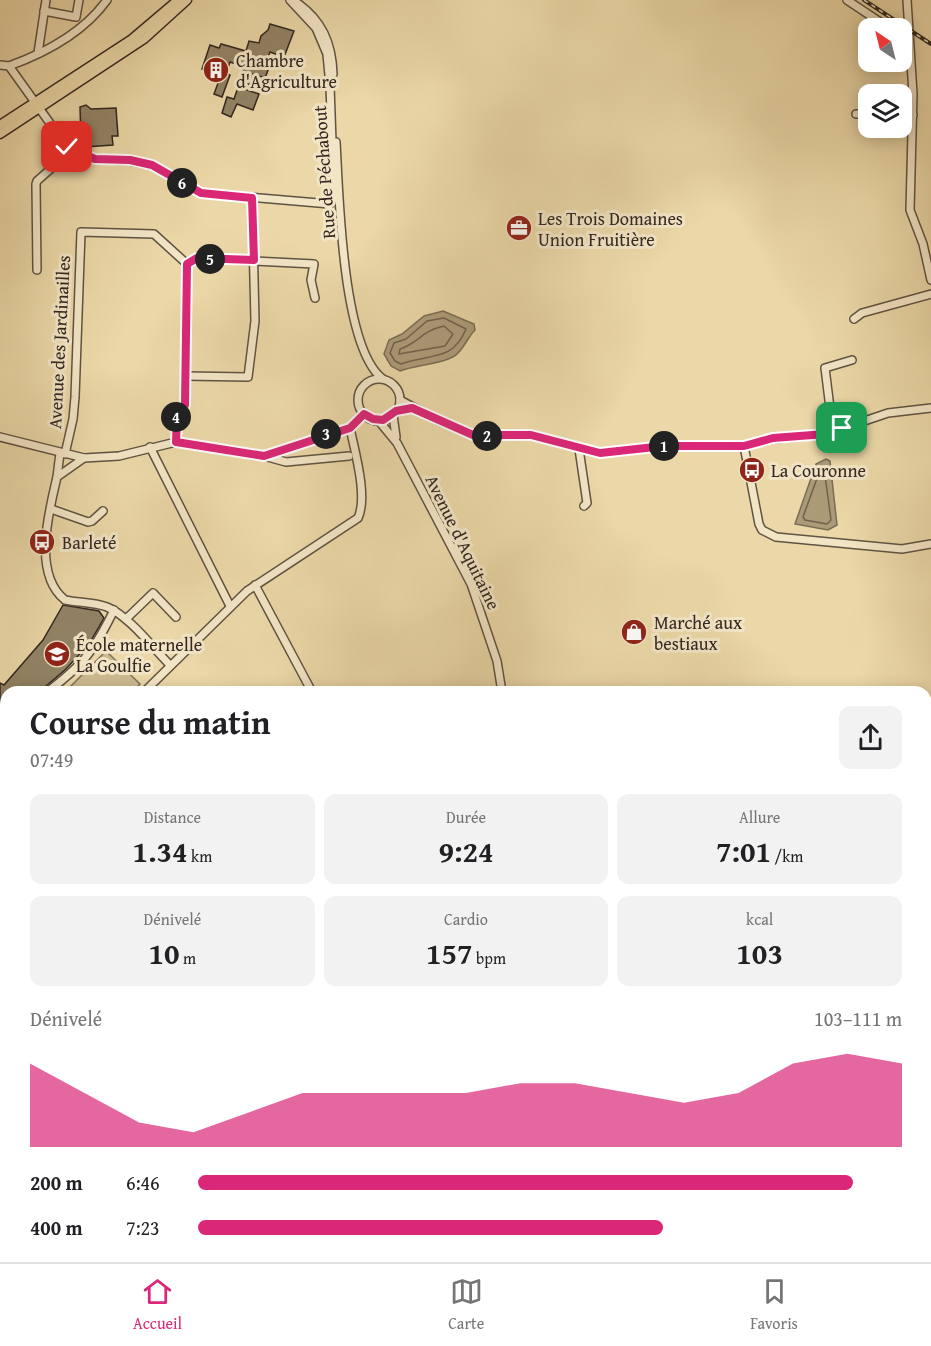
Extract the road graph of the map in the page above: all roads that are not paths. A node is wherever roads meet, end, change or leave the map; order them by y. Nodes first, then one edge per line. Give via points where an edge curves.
1 (46, 0) edge
2 (79, 0) edge
3 (107, 0) edge
4 (178, 0) edge
5 (187, 0) edge
6 (193, 0) edge
7 (291, 0) edge
8 (847, 0) edge
9 (907, 0) edge
10 (44, 11) junction
11 (177, 11) junction
12 (874, 18) edge
13 (909, 18) edge
14 (38, 53) junction
15 (0, 65) edge
16 (9, 66) junction
17 (912, 72) edge
18 (38, 108) junction
19 (913, 115) joint
20 (0, 125) edge
21 (0, 134) edge
22 (67, 147) junction
23 (252, 198) junction
24 (254, 260) junction
25 (187, 264) junction
26 (37, 270) dead end
27 (931, 280) edge
28 (931, 294) edge
29 (315, 298) dead end
30 (854, 319) dead end
31 (365, 355) junction
32 (852, 360) dead end
33 (185, 376) junction
34 (383, 380) junction
35 (367, 383) junction
36 (400, 400) junction
37 (412, 408) junction
38 (931, 408) edge
39 (394, 413) junction
40 (364, 414) junction
41 (378, 420) junction
42 (350, 428) junction
43 (833, 432) junction
44 (0, 437) edge
45 (176, 442) junction
46 (397, 443) junction
47 (303, 444) junction
48 (744, 446) junction
49 (150, 447) junction
50 (579, 449) junction
51 (62, 454) junction
52 (264, 456) junction
53 (349, 456) dead end
54 (84, 458) junction
55 (303, 461) junction
56 (57, 477) junction
57 (584, 506) dead end
58 (51, 508) junction
59 (103, 511) dead end
60 (931, 544) edge
61 (255, 585) junction
62 (230, 606) junction
63 (114, 610) junction
64 (176, 617) dead end
65 (126, 620) junction
66 (171, 665) junction
67 (55, 686) edge
68 (150, 686) edge
69 (309, 686) edge
70 (501, 686) edge

1 - 10 street
2 - 10 street via 76,17
3 - 14 street via 84,24
4 - 18 main road
5 - 11 main road
6 - 11 main road
7 - 23 street via 316,28 327,54 334,198 330,204
7 - 31 street, Rue de Péchabout via 313,15 331,49 350,308
8 - 12 street
9 - 13 street
10 - 14 street
11 - 18 main road via 144,39
14 - 16 street
15 - 16 street
16 - 18 street
17 - 19 street
18 - 20 main road
18 - 21 main road
18 - 22 street
19 - 27 street via 910,210
22 - 23 street via 95,159 152,165 201,193
22 - 26 street via 36,184
23 - 24 street
24 - 25 street via 197,258
24 - 29 street via 314,264 311,280
24 - 33 street via 255,321 248,377
25 - 33 street
25 - 51 street, Avenue des Jardinailles via 154,234 81,231 75,397
28 - 30 street via 862,313
31 - 34 street, Rue de Péchabout
31 - 35 street, Rue de Péchabout
32 - 43 street via 825,368
33 - 45 street via 185,405 177,417
34 - 35 street
34 - 36 street via 394,385
35 - 40 street via 359,395
36 - 37 street
36 - 39 street
37 - 39 street
37 - 50 street via 473,435 531,435
38 - 43 street via 888,413
39 - 41 street
39 - 46 street, Avenue d'Aquitaine
40 - 41 street
40 - 42 street
41 - 46 street, Avenue d'Aquitaine
42 - 47 street
42 - 61 street via 361,492 362,510 358,518
43 - 48 street via 773,438
44 - 51 street
45 - 49 street
45 - 52 street
46 - 70 street, Avenue d'Aquitaine via 471,584 497,661
47 - 52 street
47 - 55 street
48 - 50 street via 664,446 618,453
48 - 60 street via 759,524 767,534 902,549
49 - 54 street via 120,456
49 - 62 street
50 - 57 street via 587,503
51 - 54 street
51 - 56 street, Avenue des Jardinailles
52 - 55 street via 286,462
53 - 55 street
54 - 56 street
56 - 58 street, Avenue des Jardinailles
58 - 59 street via 88,522
58 - 63 street, Avenue des Jardinailles via 44,538 45,556 58,594 65,600
61 - 62 street
61 - 69 street
62 - 66 street
63 - 65 street
63 - 67 street via 88,658
64 - 65 street via 153,593
65 - 66 street
66 - 68 street

